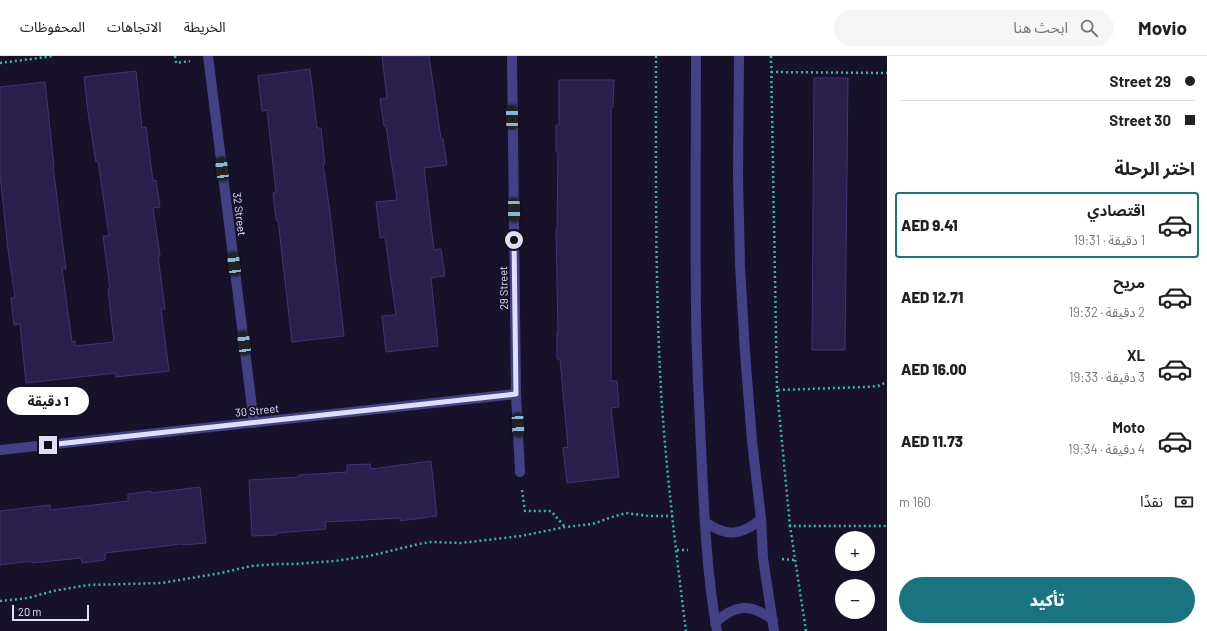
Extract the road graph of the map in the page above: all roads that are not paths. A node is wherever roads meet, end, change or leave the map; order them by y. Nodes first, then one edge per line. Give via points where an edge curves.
1 (208, 56) edge
2 (512, 56) edge
3 (696, 56) edge
4 (739, 56) edge
5 (516, 394) junction
6 (254, 423) junction
7 (0, 450) edge
8 (520, 472) road end
9 (761, 519) junction
10 (705, 522) junction
11 (773, 620) junction
12 (716, 627) edge
13 (774, 631) edge

1 - 6 street, 32 Street
2 - 5 street, 29 Street
3 - 10 street via 696,306
4 - 9 street via 740,265 751,434
5 - 6 street, 30 Street
5 - 8 street, 29 Street
6 - 7 street, 30 Street
9 - 10 street via 752,528 727,533 715,530
9 - 11 street via 763,558
10 - 12 street
11 - 12 street via 762,612 750,608 737,608 725,614
11 - 13 street

